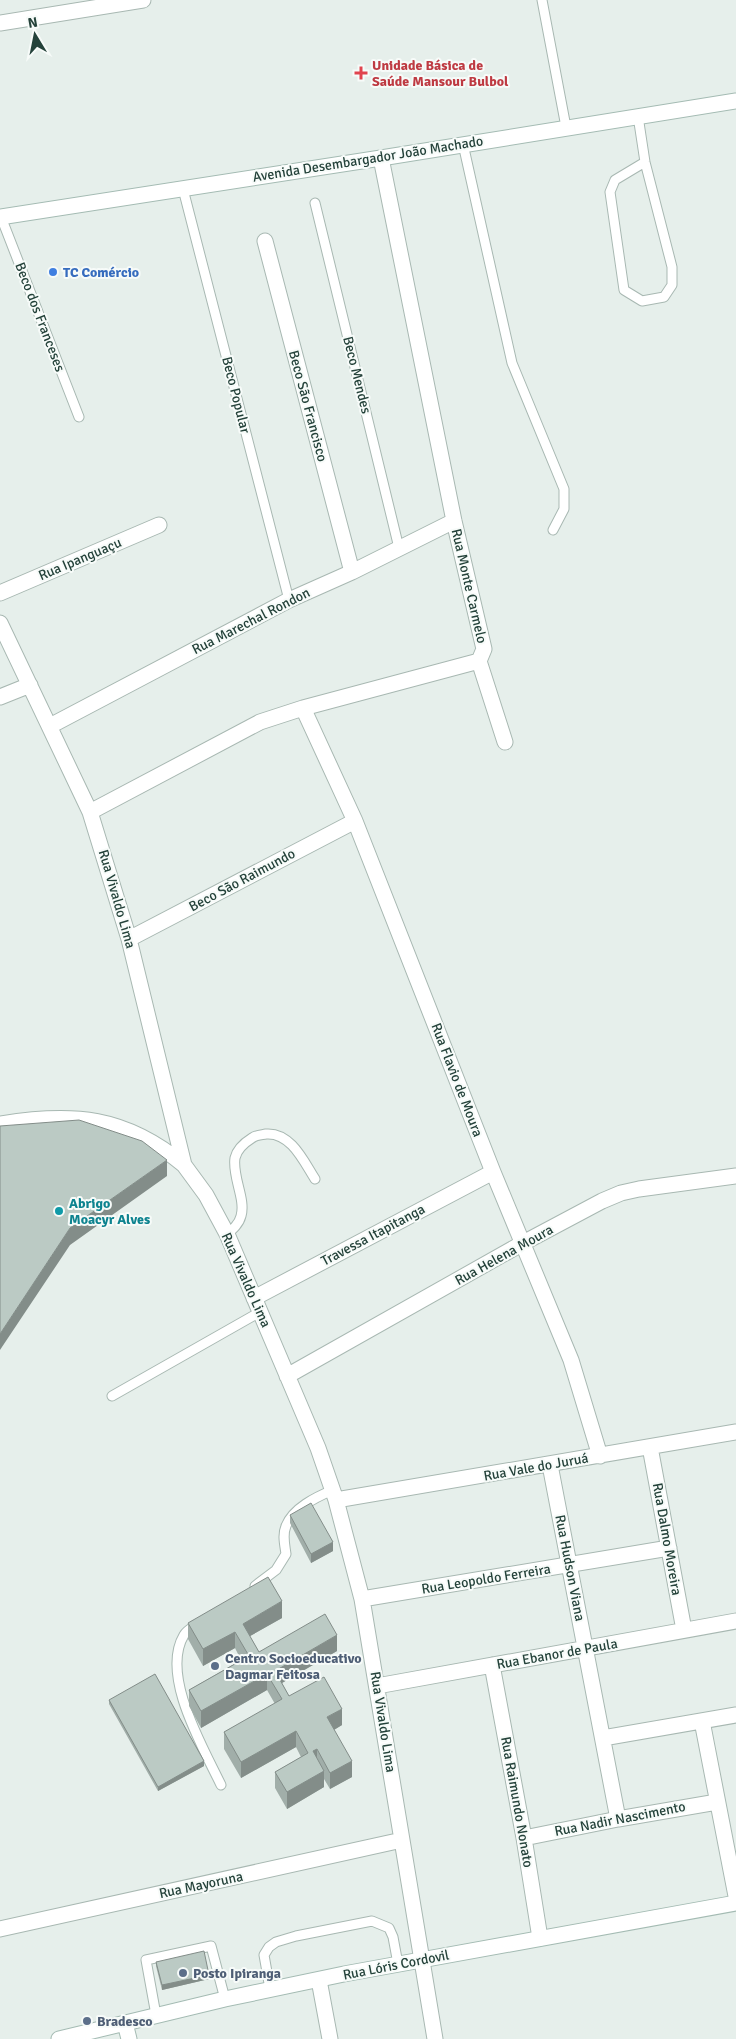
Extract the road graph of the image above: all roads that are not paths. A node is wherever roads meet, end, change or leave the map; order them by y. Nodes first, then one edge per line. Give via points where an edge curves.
1 (143, 0) edge
2 (542, 0) edge
3 (0, 23) edge
4 (736, 101) edge
5 (638, 116) junction
6 (566, 127) junction
7 (463, 144) junction
8 (381, 158) junction
9 (645, 162) junction
10 (183, 189) junction
11 (315, 203) dead end
12 (0, 213) edge
13 (0, 217) edge
14 (265, 241) dead end
15 (79, 417) dead end
16 (454, 521) junction
17 (159, 525) dead end
18 (553, 530) dead end
19 (400, 548) junction
20 (352, 572) junction
21 (0, 593) edge
22 (289, 600) junction
23 (0, 623) edge
24 (479, 661) junction
25 (30, 685) junction
26 (0, 697) edge
27 (303, 708) junction
28 (50, 726) junction
29 (505, 742) dead end
30 (90, 812) junction
31 (355, 820) junction
32 (128, 939) junction
33 (0, 1124) edge
34 (184, 1165) junction
35 (493, 1172) junction
36 (736, 1176) edge
37 (315, 1179) dead end
38 (227, 1234) junction
39 (523, 1243) junction
40 (254, 1298) junction
41 (260, 1312) junction
42 (288, 1376) junction
43 (112, 1396) dead end
44 (736, 1432) edge
45 (650, 1448) junction
46 (600, 1456) junction
47 (550, 1465) junction
48 (335, 1495) junction
49 (669, 1548) junction
50 (570, 1566) junction
51 (245, 1593) edge
52 (362, 1599) junction
53 (203, 1620) edge
54 (736, 1621) edge
55 (684, 1630) junction
56 (585, 1649) junction
57 (492, 1665) junction
58 (378, 1686) junction
59 (736, 1715) edge
60 (702, 1721) junction
61 (603, 1738) junction
62 (221, 1785) dead end
63 (717, 1802) junction
64 (618, 1818) junction
65 (524, 1838) junction
66 (402, 1840) junction
67 (736, 1896) edge
68 (736, 1903) edge
69 (0, 1929) edge
70 (540, 1938) junction
71 (422, 1960) junction
72 (398, 1964) junction
73 (319, 1980) junction
74 (270, 1989) junction
75 (225, 1999) junction
76 (156, 2015) junction
77 (126, 2022) junction
78 (58, 2039) edge
79 (129, 2039) edge
80 (330, 2039) edge
81 (435, 2039) edge

1 - 3 street
2 - 6 lane
4 - 5 street, Avenida Desembargador João Machado
5 - 6 street, Avenida Desembargador João Machado
5 - 9 lane
6 - 7 street, Avenida Desembargador João Machado
7 - 8 street, Avenida Desembargador João Machado
7 - 18 lane via 512,363 564,489 564,509
8 - 10 street, Avenida Desembargador João Machado
8 - 16 street, Rua Monte Carmelo
9 - 9 lane via 672,267 672,285 664,296 642,301 624,290 610,192 615,180
10 - 13 street, Avenida Desembargador João Machado
10 - 22 lane, Beco Popular
11 - 19 lane, Beco Mendes
12 - 13 street
13 - 15 lane, Beco dos Franceses
14 - 20 street, Beco São Francisco
16 - 19 street, Rua Marechal Rondon
16 - 24 street, Rua Monte Carmelo via 484,649
17 - 21 street, Rua Ipanguaçu
19 - 20 street, Rua Marechal Rondon
20 - 22 street, Rua Marechal Rondon
22 - 28 street, Rua Marechal Rondon
23 - 25 street, Rua Vivaldo Lima
24 - 27 street, Rua Monte Carmelo
24 - 29 street
25 - 26 street
25 - 28 street, Rua Vivaldo Lima
27 - 30 street, Rua Monte Carmelo via 260,722
27 - 31 street, Rua Flavio de Moura
28 - 30 street, Rua Vivaldo Lima
30 - 32 street, Rua Vivaldo Lima
31 - 32 street, Beco São Raimundo
31 - 35 street, Rua Flavio de Moura
32 - 34 street, Rua Vivaldo Lima
33 - 34 street via 35,1118 107,1122 163,1147
34 - 38 street, Rua Vivaldo Lima via 206,1195
35 - 39 street, Rua Flavio de Moura
35 - 40 street, Travessa Itapitanga
36 - 39 street, Rua Helena Moura via 621,1193
37 - 38 lane via 283,1137 255,1135 242,1145 235,1157 242,1215
38 - 40 street, Rua Vivaldo Lima
39 - 42 street, Rua Helena Moura
39 - 46 street, Rua Flavio de Moura via 572,1360
40 - 41 street, Rua Vivaldo Lima
41 - 42 street, Rua Vivaldo Lima
41 - 43 lane
42 - 48 street, Rua Vivaldo Lima
44 - 45 street, Rua Vale do Juruá
45 - 46 street, Rua Vale do Juruá
45 - 49 street, Rua Dalmo Moreira
46 - 47 street, Rua Vale do Juruá
47 - 48 street, Rua Vale do Juruá
47 - 50 street, Rua Hudson Viana
48 - 51 lane via 313,1498 294,1514 285,1527 286,1554 282,1562
48 - 52 street, Rua Vivaldo Lima
49 - 50 street, Rua Leopoldo Ferreira
49 - 55 street, Rua Dalmo Moreira
50 - 52 street, Rua Leopoldo Ferreira
50 - 56 street, Rua Hudson Viana
52 - 58 street, Rua Vivaldo Lima
53 - 62 lane via 185,1633 178,1650 178,1675 188,1714
54 - 55 street, Rua Ebanor de Paula
55 - 56 street, Rua Ebanor de Paula
56 - 57 street, Rua Ebanor de Paula
56 - 61 street, Rua Hudson Viana
57 - 58 street, Rua Ebanor de Paula
57 - 65 street, Rua Raimundo Nonato
58 - 66 street, Rua Vivaldo Lima
59 - 60 street
60 - 61 street
60 - 63 street
61 - 64 street, Rua Hudson Viana
63 - 64 street, Rua Nadir Nascimento
63 - 67 street
64 - 65 street, Rua Nadir Nascimento
65 - 70 street, Rua Raimundo Nonato
66 - 69 street, Rua Mayoruna
66 - 71 street, Rua Vivaldo Lima
68 - 70 street, Rua Lóris Cordovil
70 - 71 street, Rua Lóris Cordovil
71 - 72 street, Rua Lóris Cordovil
71 - 81 street, Rua Vivaldo Lima
72 - 73 street, Rua Lóris Cordovil
72 - 74 lane via 389,1928 372,1922 358,1923 289,1938 269,1947 264,1955
73 - 74 street, Rua Lóris Cordovil
73 - 80 street
74 - 75 street, Rua Lóris Cordovil
75 - 76 street, Rua Lóris Cordovil
75 - 76 lane via 211,1946 146,1960
76 - 77 street, Rua Lóris Cordovil
77 - 78 street, Rua Lóris Cordovil
77 - 79 street

